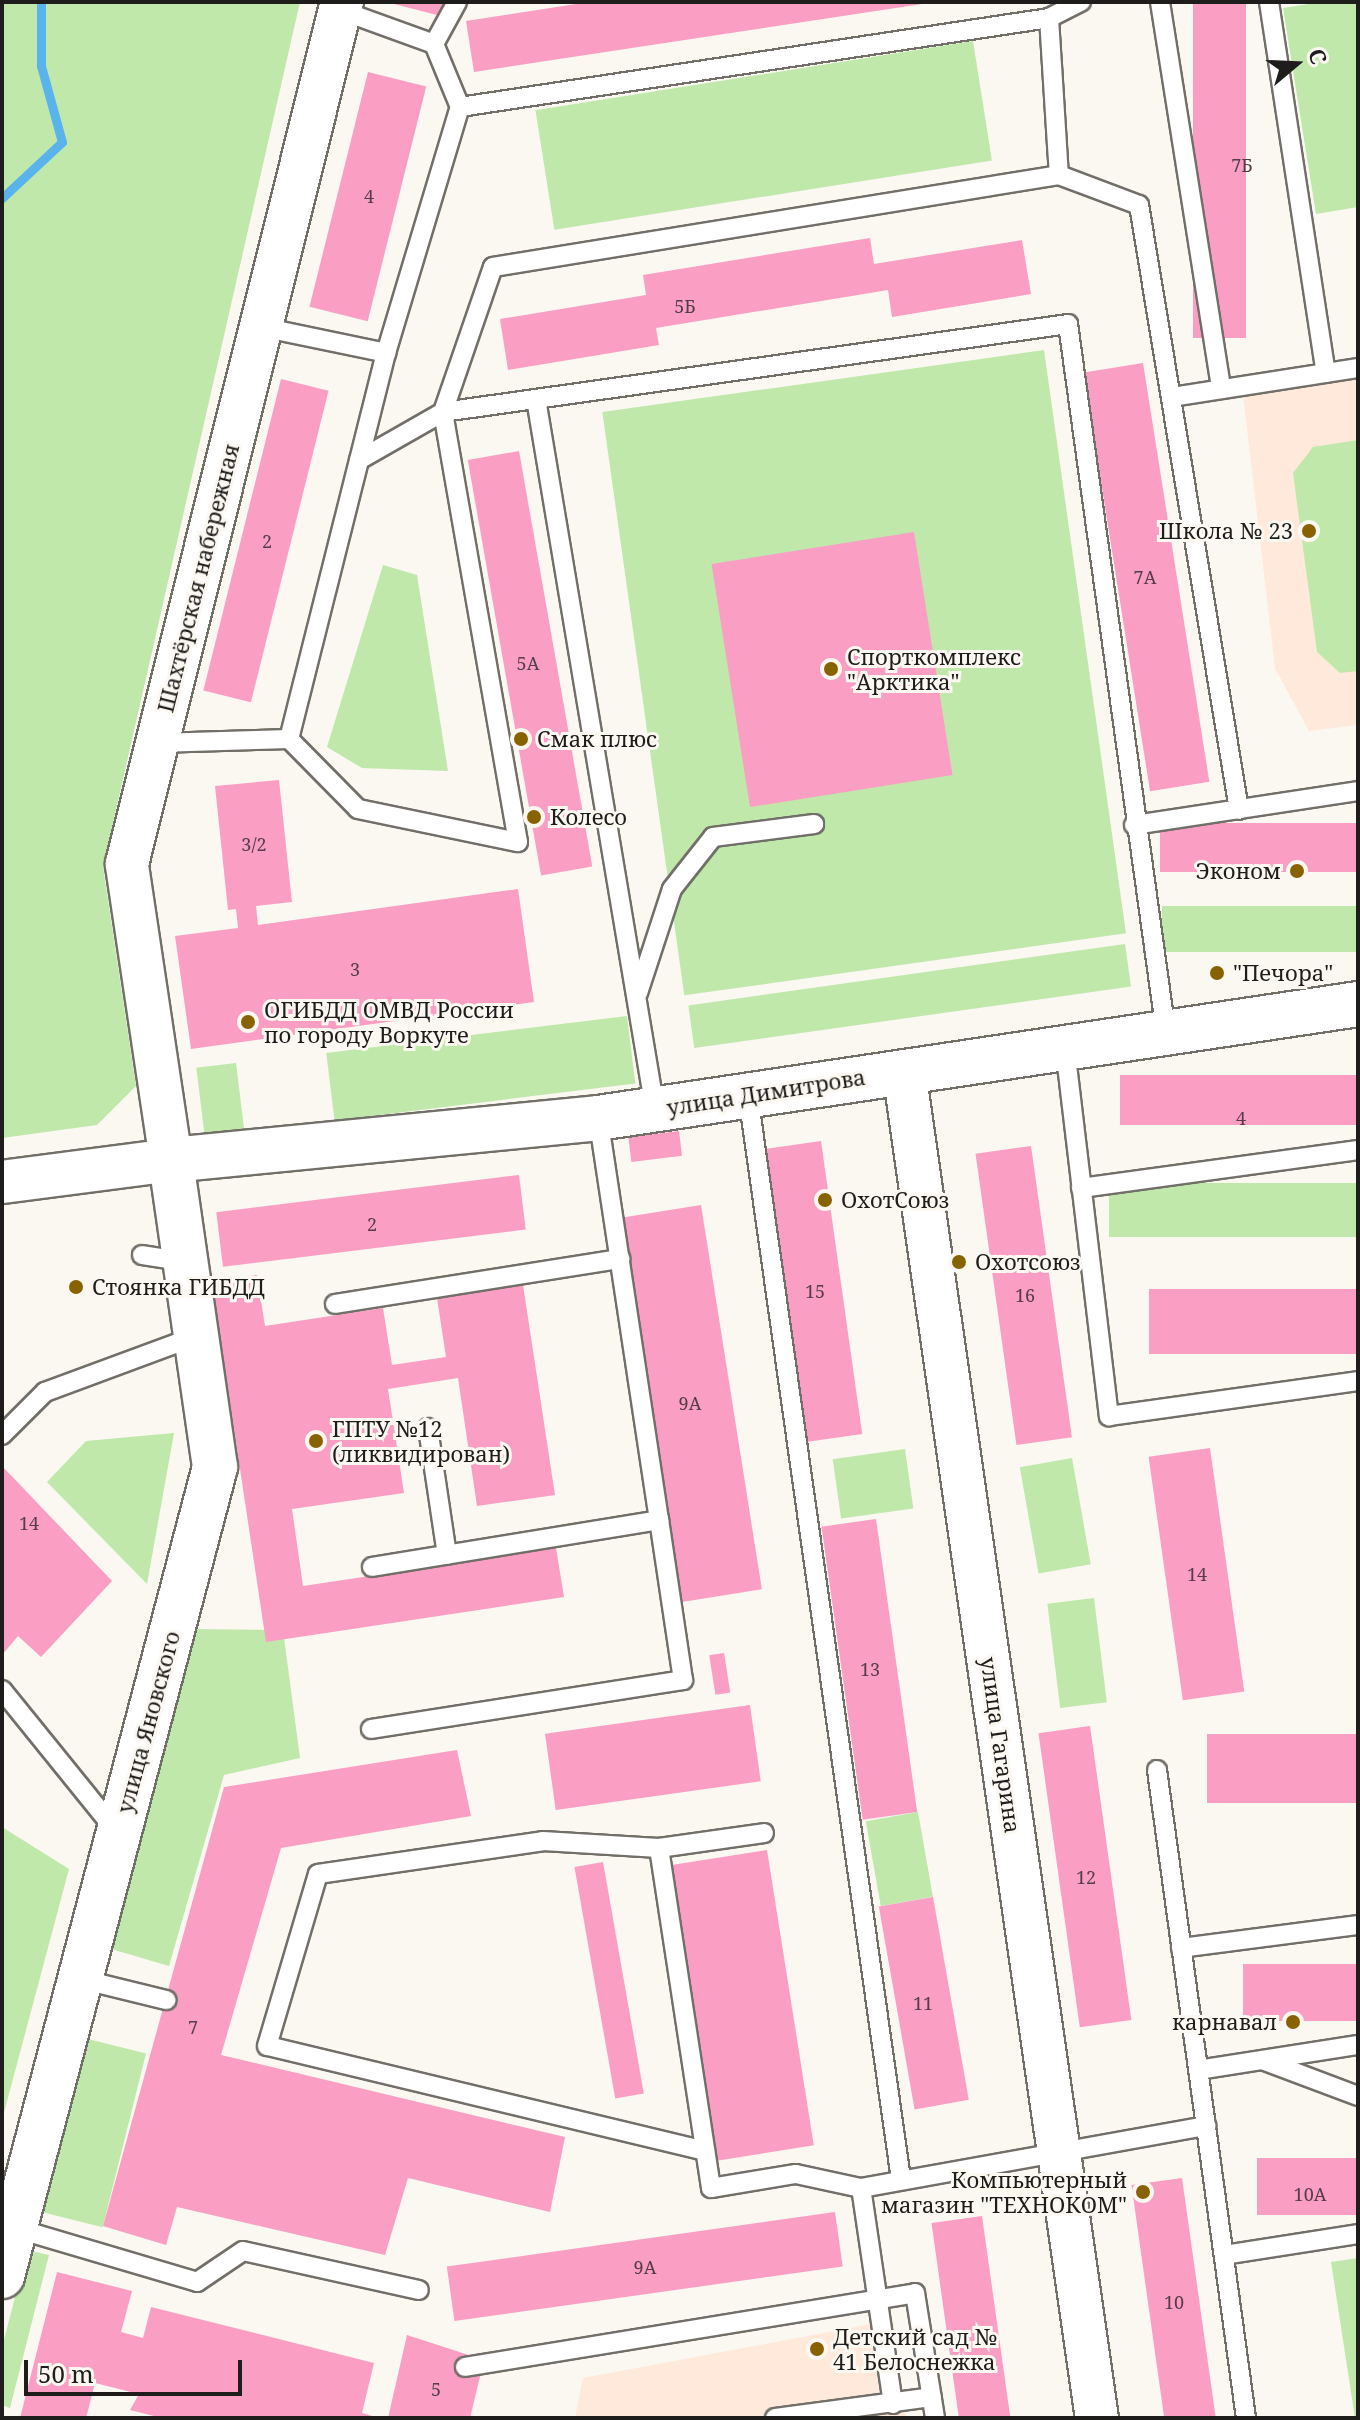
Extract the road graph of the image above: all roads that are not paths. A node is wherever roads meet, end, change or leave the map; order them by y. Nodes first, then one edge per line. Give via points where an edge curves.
1 (457, 2) edge
2 (1081, 2) edge
3 (1160, 2) edge
4 (1269, 2) edge
5 (341, 6) edge
6 (1049, 18) junction
7 (434, 44) junction
8 (460, 107) junction
9 (1059, 175) junction
10 (261, 327) junction
11 (386, 353) junction
12 (1358, 368) edge
13 (1326, 373) junction
14 (1221, 388) junction
15 (1172, 397) junction
16 (536, 399) junction
17 (443, 412) junction
18 (359, 460) junction
19 (289, 739) junction
20 (157, 743) junction
21 (1358, 791) edge
22 (1239, 810) junction
23 (814, 824) dead end
24 (1134, 825) junction
25 (637, 998) junction
26 (1358, 1004) edge
27 (1166, 1033) junction
28 (1065, 1048) junction
29 (904, 1071) junction
30 (748, 1095) junction
31 (655, 1109) junction
32 (598, 1118) junction
33 (1358, 1150) edge
34 (171, 1160) junction
35 (2, 1182) edge
36 (1081, 1188) junction
37 (142, 1255) dead end
38 (620, 1259) junction
39 (188, 1263) junction
40 (335, 1304) dead end
41 (199, 1335) junction
42 (1358, 1381) edge
43 (428, 1428) dead end
44 (2, 1435) edge
45 (659, 1520) junction
46 (447, 1555) junction
47 (372, 1567) dead end
48 (2, 1690) edge
49 (371, 1729) dead end
50 (1157, 1770) dead end
51 (764, 1833) dead end
52 (118, 1834) junction
53 (659, 1848) junction
54 (1358, 1925) edge
55 (1181, 1948) junction
56 (80, 1979) junction
57 (166, 2000) dead end
58 (1358, 2045) edge
59 (1263, 2060) junction
60 (1198, 2070) junction
61 (1358, 2096) edge
62 (1206, 2126) junction
63 (705, 2151) junction
64 (1059, 2151) junction
65 (901, 2180) junction
66 (861, 2188) junction
67 (15, 2228) junction
68 (1358, 2234) edge
69 (1224, 2255) junction
70 (2, 2276) edge
71 (419, 2290) dead end
72 (875, 2300) junction
73 (465, 2367) dead end
74 (932, 2397) junction
75 (893, 2404) junction
76 (775, 2418) edge
77 (935, 2418) edge
78 (1097, 2418) edge
79 (1246, 2418) edge

1 - 7 lane
2 - 6 lane
3 - 14 lane
4 - 13 lane
5 - 7 lane
5 - 10 street, Шахтёрская набережная
6 - 8 lane
6 - 9 lane
7 - 8 lane
8 - 11 lane
9 - 15 lane via 1139,205
9 - 17 lane via 493,267
10 - 11 lane
10 - 20 street, Шахтёрская набережная
11 - 18 lane
12 - 13 lane
13 - 14 lane
14 - 15 lane
15 - 22 lane
16 - 17 lane
16 - 24 lane via 1068,324
16 - 25 lane
17 - 18 lane
17 - 19 lane via 518,842 358,809
18 - 19 lane
19 - 20 lane
20 - 34 street, Шахтёрская набережная via 127,864
21 - 22 lane
22 - 24 lane
23 - 25 lane via 713,837 672,889
24 - 27 lane
25 - 31 lane
26 - 27 main road, улица Димитрова
27 - 28 main road, улица Димитрова
28 - 29 main road, улица Димитрова
28 - 36 lane
29 - 30 main road, улица Димитрова
29 - 64 street, улица Гагарина
30 - 31 main road, улица Димитрова
30 - 65 lane
31 - 32 main road, улица Димитрова
32 - 34 main road, улица Димитрова
32 - 38 lane
33 - 36 lane
34 - 35 street
34 - 39 main road, улица Яновского
36 - 42 lane via 1109,1416
37 - 39 lane
38 - 40 lane
38 - 45 lane
39 - 41 main road, улица Яновского
41 - 44 lane via 45,1392
41 - 52 main road, улица Яновского via 215,1467
43 - 46 lane
45 - 46 lane
45 - 49 lane via 683,1680
46 - 47 lane
48 - 52 lane
50 - 55 lane
51 - 53 lane
52 - 56 main road, улица Яновского
53 - 63 lane
53 - 63 lane via 543,1841 318,1874 267,2046
54 - 55 lane
55 - 60 lane
56 - 57 lane
56 - 67 main road, улица Яновского
58 - 59 lane
59 - 60 lane
59 - 61 lane
60 - 62 lane
62 - 64 lane
62 - 69 lane
63 - 66 lane via 711,2188 796,2174
64 - 65 lane
64 - 78 street, улица Гагарина
65 - 66 lane
66 - 72 lane
67 - 70 main road, улица Яновского
67 - 71 lane via 197,2282 243,2251
68 - 69 lane
69 - 79 lane
72 - 73 lane
72 - 74 lane via 915,2293
72 - 75 lane
74 - 75 lane
74 - 77 lane
75 - 76 lane

